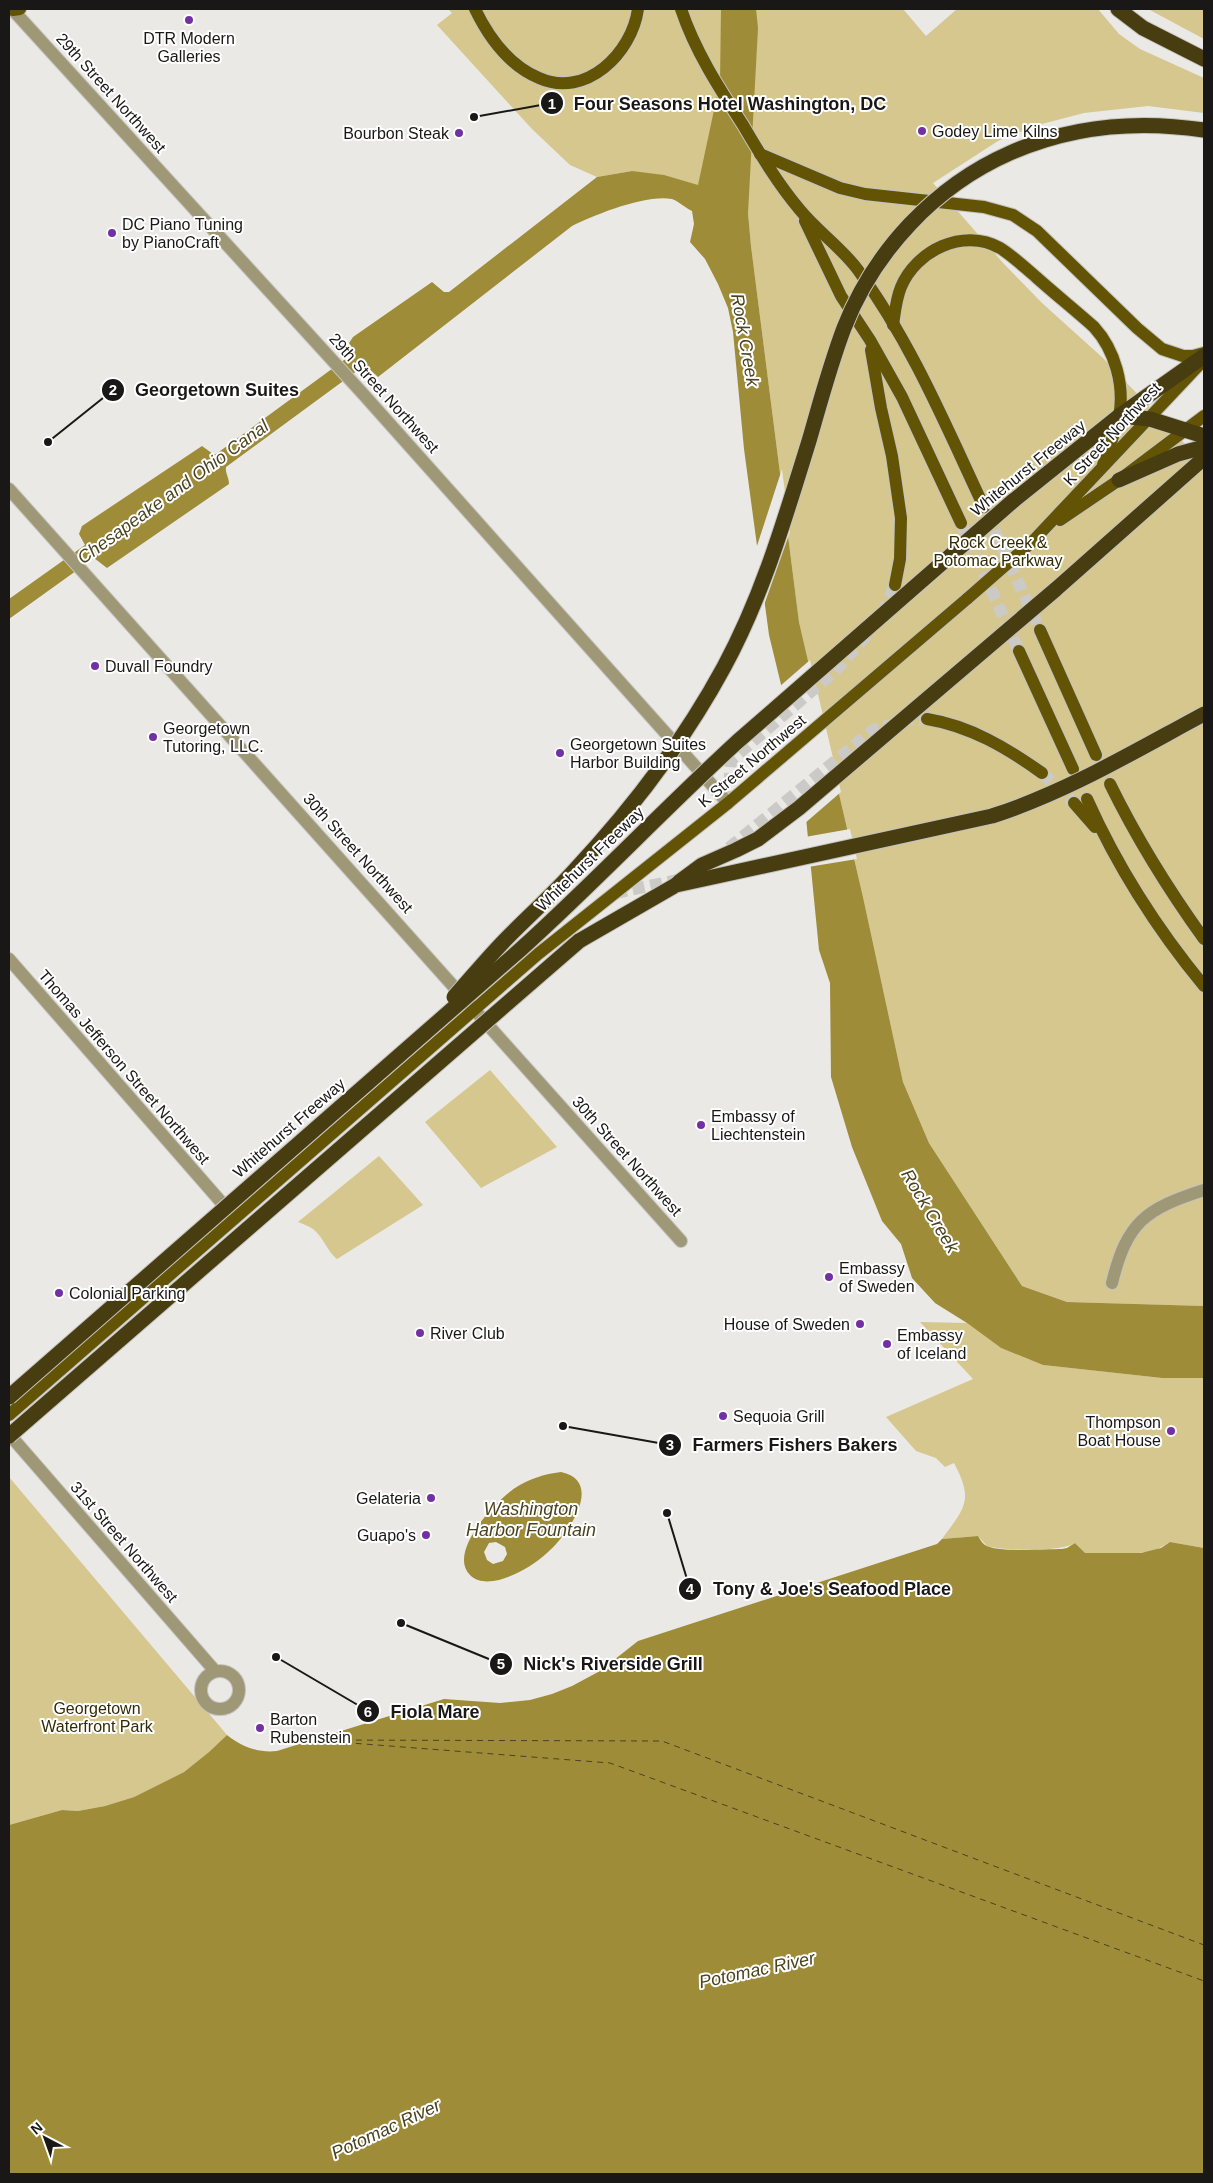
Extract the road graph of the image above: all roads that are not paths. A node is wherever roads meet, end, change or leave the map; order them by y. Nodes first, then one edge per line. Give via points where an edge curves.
1 (475, 9) edge
2 (638, 9) edge
3 (681, 9) edge
4 (1118, 9) edge
5 (13, 10) edge
6 (1204, 59) edge
7 (1204, 130) edge
8 (760, 154) junction
9 (800, 210) junction
10 (893, 325) junction
11 (870, 340) junction
12 (1204, 356) edge
13 (1119, 416) junction
14 (1204, 416) edge
15 (1150, 419) junction
16 (1187, 429) junction
17 (1204, 436) edge
18 (1204, 447) edge
19 (1204, 458) edge
20 (1103, 465) junction
21 (1119, 480) junction
22 (9, 489) edge
23 (984, 507) tunnel mouth
24 (961, 523) tunnel mouth
25 (1044, 532) junction
26 (895, 585) tunnel mouth
27 (1040, 630) tunnel mouth
28 (1019, 651) tunnel mouth
29 (1204, 714) edge
30 (927, 719) tunnel mouth
31 (1096, 755) dead end
32 (1073, 769) dead end
33 (1042, 773) tunnel mouth
34 (1110, 784) dead end
35 (1087, 798) tunnel mouth
36 (728, 803) junction
37 (1074, 803) tunnel mouth
38 (1104, 836) junction
39 (676, 885) junction
40 (1204, 939) edge
41 (9, 959) edge
42 (1204, 986) edge
43 (474, 1008) junction
44 (410, 1046) junction
45 (1204, 1190) edge
46 (235, 1218) junction
47 (681, 1241) dead end
48 (1112, 1283) dead end
49 (9, 1397) edge
50 (9, 1415) edge
51 (9, 1435) edge
52 (215, 1671) dead end

1 - 2 main road via 494,43 515,63 540,78 564,82 592,75 613,61 630,36
3 - 8 main road via 697,49
4 - 6 highway via 1143,28
5 - 36 street, 29th Street Northwest via 322,348
7 - 44 highway, bridge via 1129,124 1053,136 977,170 938,198 898,236 867,282 847,322 767,573 742,633 707,698 604,837 505,939
8 - 9 main road
8 - 12 main road via 840,188 865,194 984,207 1013,215 1037,231 1162,348 1183,356
9 - 10 main road via 857,269
9 - 11 main road via 842,296
10 - 13 main road via 901,288 915,264 938,248 964,241 991,244 1012,257 1102,335 1114,355 1119,383
10 - 23 main road via 928,388
11 - 24 main road via 902,397
11 - 26 main road via 901,518 900,559
12 - 13 highway, Whitehurst Freeway
12 - 15 main road, K Street Northwest
13 - 15 highway
13 - 20 main road
13 - 44 highway, Whitehurst Freeway, bridge via 1013,501 737,742 576,899
14 - 16 main road, K Street Northwest
15 - 16 highway
15 - 20 main road, K Street Northwest
16 - 17 highway
16 - 21 main road, K Street Northwest
18 - 21 highway via 1178,454
19 - 39 highway, bridge via 799,808 758,839 702,865
20 - 25 main road, K Street Northwest
21 - 25 main road, K Street Northwest
22 - 43 street, 30th Street Northwest
25 - 36 main road, K Street Northwest, bridge
27 - 31 main road
28 - 32 main road
29 - 39 highway, bridge via 1059,791 992,816
30 - 33 main road via 948,722 975,733 1004,747
34 - 40 main road via 1137,839
35 - 38 main road
36 - 43 main road, K Street Northwest
37 - 38 main road
38 - 42 main road via 1152,918
39 - 51 highway, bridge via 579,941
41 - 46 street, Thomas Jefferson Street Northwest
43 - 46 main road, K Street Northwest
43 - 47 street, 30th Street Northwest
44 - 49 highway, Whitehurst Freeway, bridge
45 - 48 street via 1159,1208 1137,1225 1120,1252
46 - 50 main road, K Street Northwest
51 - 52 street, 31st Street Northwest

